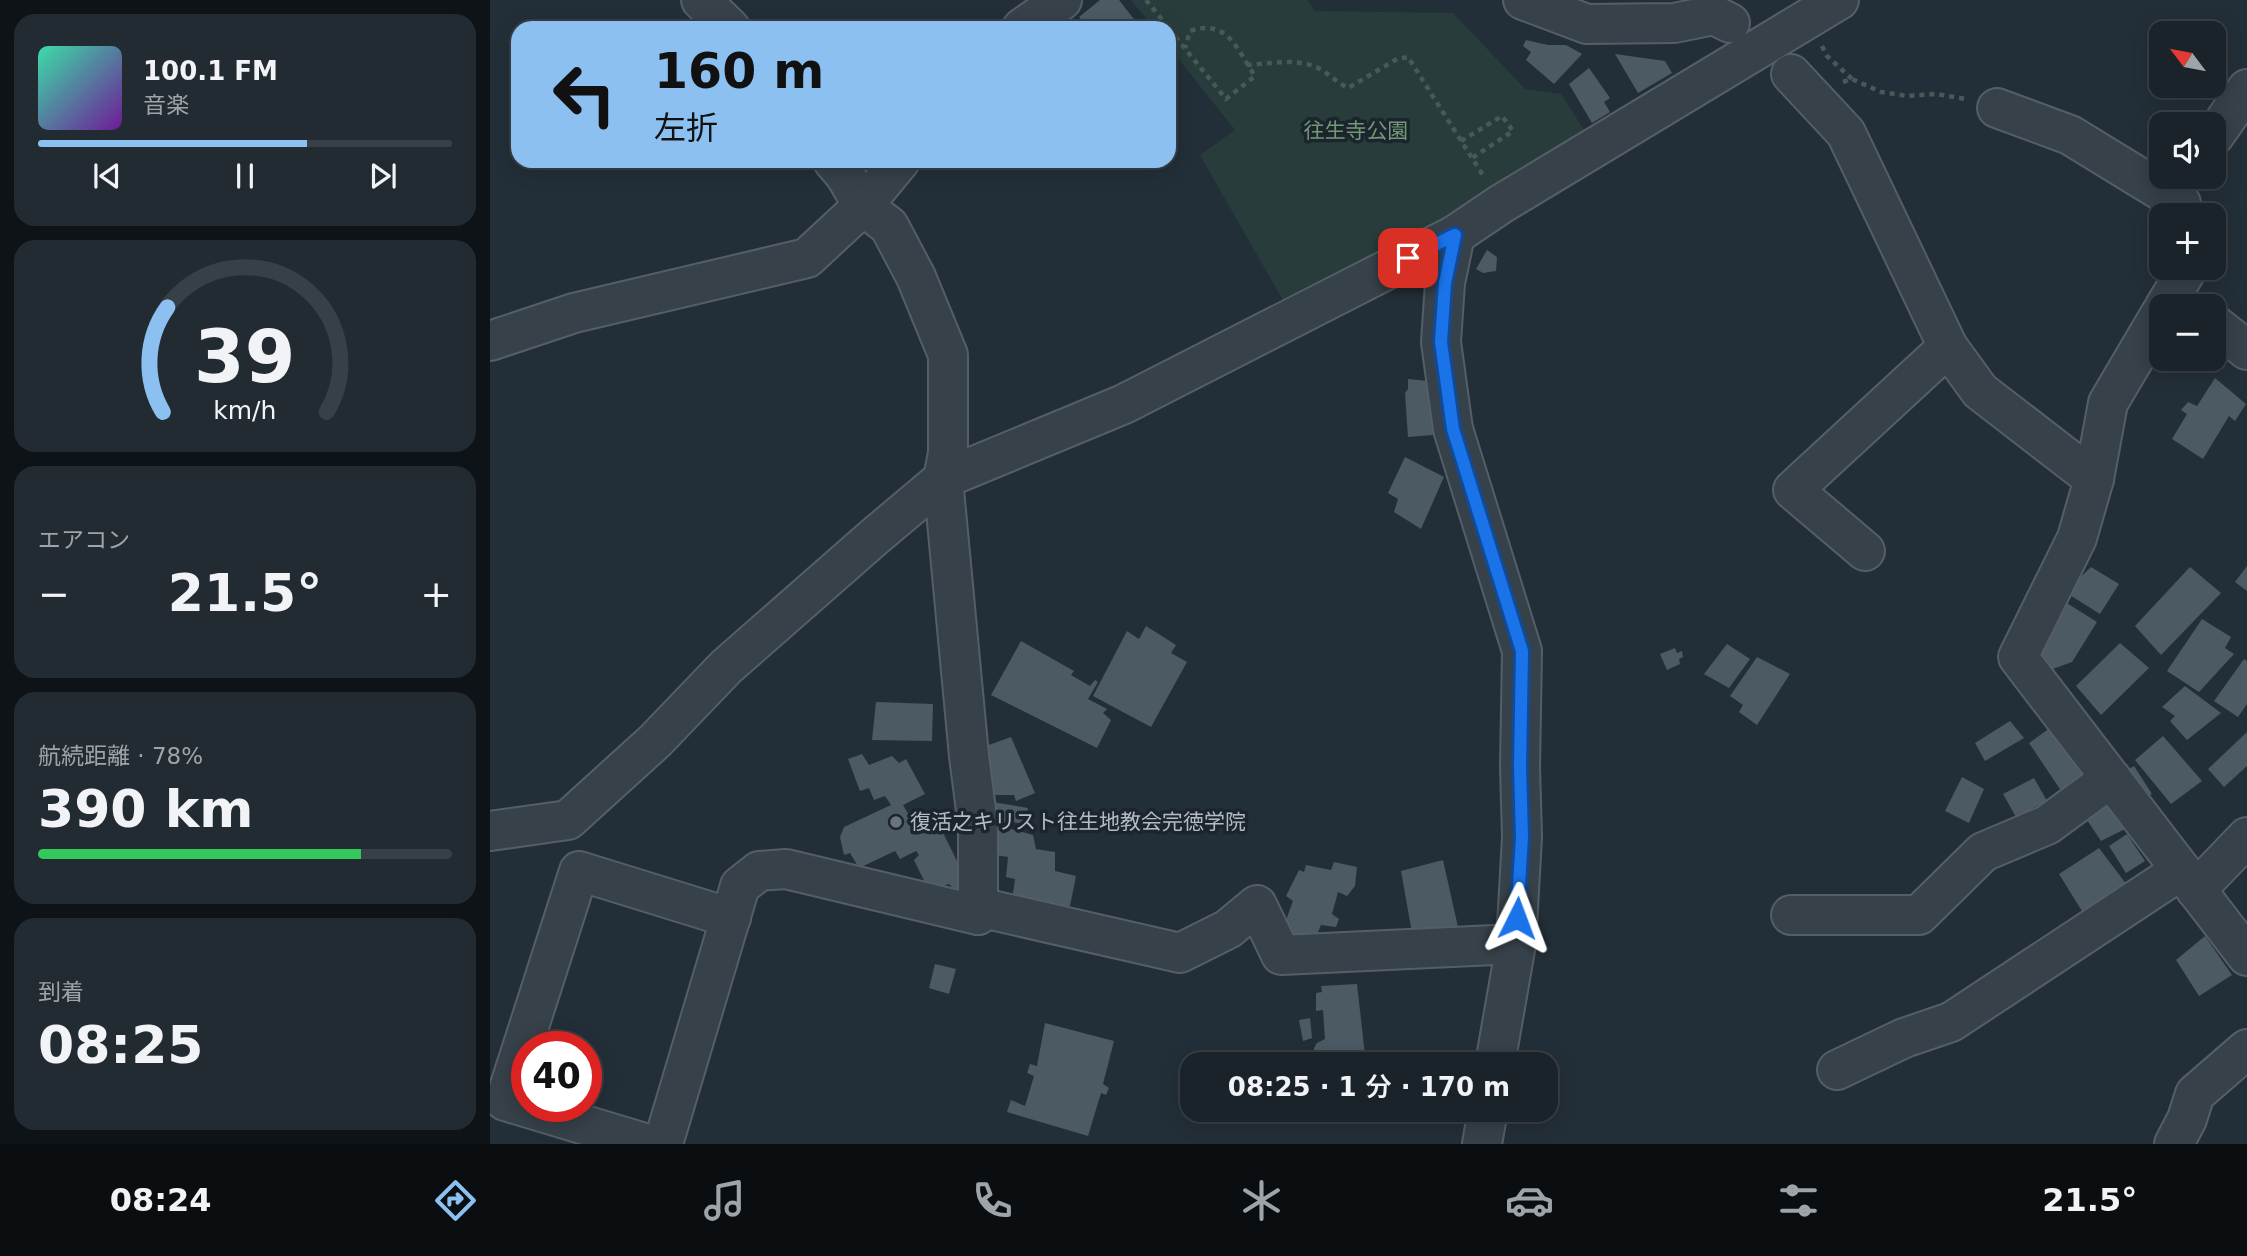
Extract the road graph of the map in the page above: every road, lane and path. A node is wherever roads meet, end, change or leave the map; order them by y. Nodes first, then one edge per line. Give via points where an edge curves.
1 (701, 0) edge
2 (1062, 0) edge
3 (1146, 0) edge
4 (1523, 0) edge
5 (1824, 9) edge
6 (723, 21) edge
7 (1032, 21) edge
8 (1163, 21) edge
9 (1730, 23) dead end
10 (1176, 37) edge
11 (1185, 48) junction
12 (1247, 65) junction
13 (1791, 74) dead end
14 (1852, 79) junction
15 (1842, 83) dead end
16 (2247, 89) edge
17 (1997, 108) joint
18 (2226, 119) edge
19 (1461, 141) junction
20 (1472, 158) junction
21 (838, 168) edge
22 (894, 168) edge
23 (2190, 198) edge
24 (1501, 204) junction
25 (863, 206) junction
26 (1455, 235) junction
27 (2226, 333) edge
28 (2149, 339) edge
29 (490, 341) edge
30 (1948, 347) junction
31 (2247, 350) edge
32 (943, 479) junction
33 (2094, 479) junction
34 (1865, 551) dead end
35 (2111, 778) junction
36 (490, 831) edge
37 (2247, 837) edge
38 (2188, 880) junction
39 (978, 915) junction
40 (1791, 915) dead end
41 (731, 918) junction
42 (1516, 944) junction
43 (2247, 956) edge
44 (2247, 1049) edge
45 (1497, 1052) edge
46 (1838, 1070) dead end
47 (1486, 1122) edge
48 (648, 1144) edge
49 (663, 1144) edge
50 (1482, 1144) edge
51 (2174, 1144) edge

1 - 6 street
2 - 7 street
3 - 8 path
4 - 9 street via 1587,24 1674,23 1714,15
5 - 14 path via 1827,56
5 - 24 street
10 - 11 path
11 - 12 path via 1191,31 1205,26 1220,30
11 - 12 path via 1226,99 1255,76
12 - 19 path via 1303,62 1348,88 1408,57
13 - 30 street via 1846,133
14 - 15 path
14 - 17 path via 1881,92 1936,94
16 - 18 street
17 - 23 street via 2070,135
19 - 20 path
19 - 20 path via 1502,116 1513,131
20 - 24 path
21 - 25 street
22 - 25 street
24 - 26 street
25 - 29 street via 807,258 573,313
25 - 32 street via 889,226 948,355 948,453
26 - 32 street via 1124,404
26 - 42 street via 1445,283 1441,342 1453,429 1522,651 1522,837
27 - 31 street
28 - 33 street via 2108,403
30 - 33 street via 1980,391
30 - 34 street via 1793,491
32 - 36 street via 726,667 655,741 568,820
32 - 39 street via 978,826
33 - 35 street via 2077,538 2018,657
35 - 38 street
35 - 40 street via 2047,825 1983,852 1919,915
37 - 38 street
38 - 43 street
38 - 46 street via 1951,1022 1904,1038
39 - 41 street via 786,869 760,871 740,886
39 - 42 street via 988,909 1180,953 1228,929 1257,905 1281,955
41 - 48 street via 579,871 505,1101
41 - 49 street
42 - 45 street
44 - 51 street via 2195,1094
47 - 50 street

